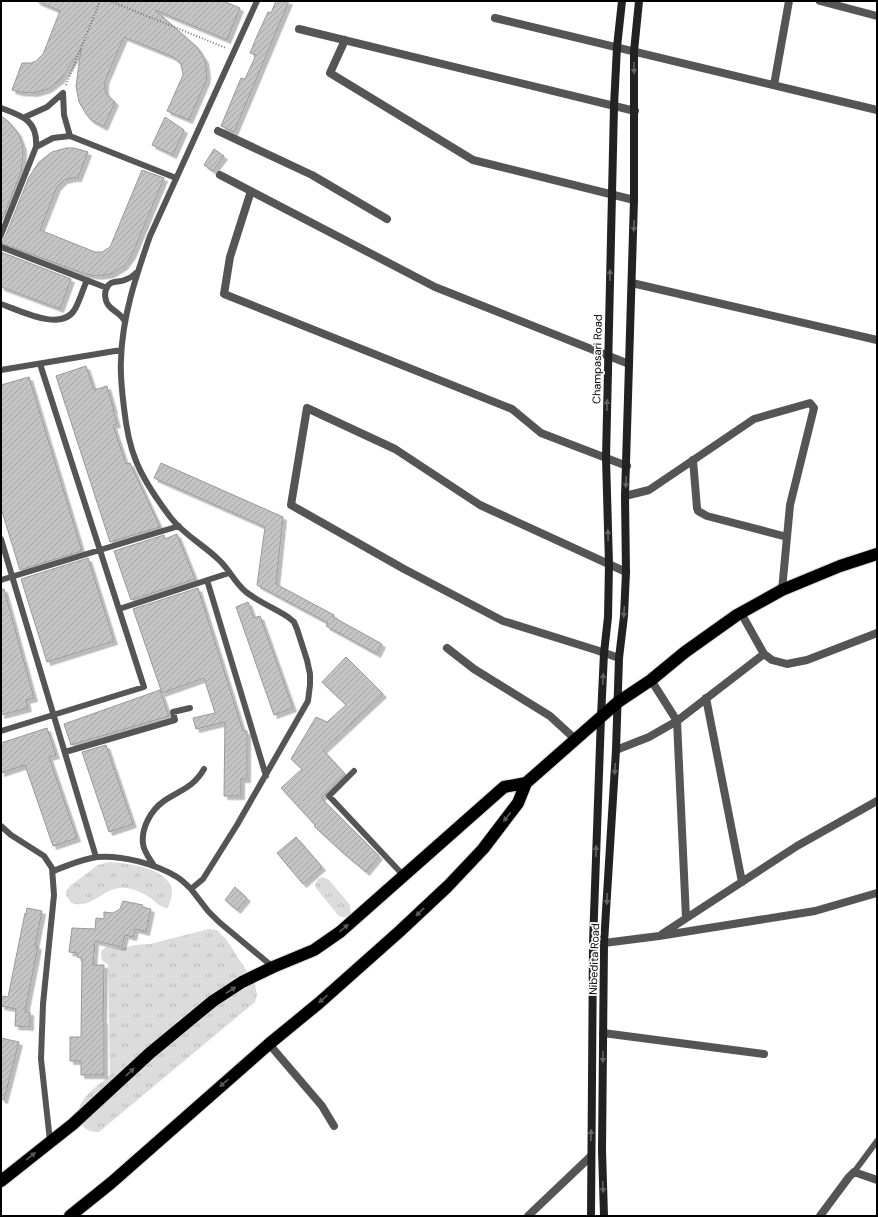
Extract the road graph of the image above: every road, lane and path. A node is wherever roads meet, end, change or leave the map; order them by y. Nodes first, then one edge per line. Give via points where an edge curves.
1 (100, 1) edge
2 (110, 1) edge
3 (257, 1) edge
4 (622, 1) edge
5 (639, 1) edge
6 (789, 1) edge
7 (820, 1) edge
8 (877, 16) edge
9 (495, 18) dead end
10 (299, 29) dead end
11 (345, 40) junction
12 (617, 47) junction
13 (634, 51) junction
14 (234, 52) junction
15 (774, 85) junction
16 (63, 93) junction
17 (614, 106) junction
18 (1, 108) edge
19 (877, 110) edge
20 (635, 111) junction
21 (25, 117) junction
22 (218, 130) dead end
23 (70, 136) junction
24 (36, 147) junction
25 (220, 175) dead end
26 (176, 178) junction
27 (251, 191) junction
28 (612, 194) junction
29 (634, 200) junction
30 (388, 219) dead end
31 (1, 234) edge
32 (1, 247) edge
33 (137, 272) junction
34 (87, 280) junction
35 (632, 283) junction
36 (107, 288) junction
37 (1, 304) edge
38 (125, 322) junction
39 (877, 340) edge
40 (121, 350) junction
41 (608, 356) junction
42 (40, 364) junction
43 (630, 364) junction
44 (1, 370) edge
45 (606, 458) junction
46 (693, 460) junction
47 (627, 466) junction
48 (625, 496) junction
49 (179, 526) junction
50 (787, 537) junction
51 (1, 539) edge
52 (100, 550) junction
53 (877, 554) edge
54 (609, 564) junction
55 (626, 572) junction
56 (229, 573) junction
57 (12, 576) junction
58 (1, 580) edge
59 (206, 580) junction
60 (782, 590) junction
61 (119, 609) junction
62 (741, 613) junction
63 (877, 633) edge
64 (447, 648) dead end
65 (604, 652) junction
66 (764, 654) junction
67 (619, 658) junction
68 (651, 680) junction
69 (706, 698) junction
70 (618, 702) junction
71 (190, 708) dead end
72 (54, 714) junction
73 (601, 718) junction
74 (677, 721) junction
75 (1, 731) edge
76 (575, 739) junction
77 (616, 750) junction
78 (65, 752) junction
79 (204, 769) dead end
80 (354, 771) dead end
81 (266, 776) junction
82 (526, 783) junction
83 (877, 801) edge
84 (1, 826) edge
85 (96, 857) junction
86 (154, 866) junction
87 (53, 871) junction
88 (404, 876) junction
89 (742, 882) junction
90 (191, 889) junction
91 (877, 893) edge
92 (686, 918) junction
93 (659, 936) junction
94 (593, 943) junction
95 (604, 943) junction
96 (273, 967) junction
97 (603, 1033) junction
98 (269, 1044) junction
99 (764, 1054) dead end
100 (334, 1126) dead end
101 (50, 1141) junction
102 (877, 1141) edge
103 (590, 1157) junction
104 (854, 1172) junction
105 (877, 1180) edge
106 (1, 1181) edge
107 (70, 1216) edge
108 (528, 1216) edge
109 (590, 1216) edge
110 (604, 1216) edge
111 (820, 1216) edge

1 - 16 path
2 - 14 path
3 - 14 lane
4 - 12 main road, Champasari Road
5 - 13 main road
6 - 15 street
7 - 8 street
9 - 12 street
10 - 11 street
11 - 17 street
11 - 28 street via 330,73 473,160
12 - 13 street
12 - 17 main road, Champasari Road
13 - 15 street
13 -> 20 main road
14 - 26 lane
15 - 19 street
16 - 21 lane via 46,107
16 - 23 lane via 64,115
17 - 20 street
17 - 28 main road, Champasari Road
18 - 21 lane
20 - 29 main road
21 - 24 lane via 35,132
22 - 30 street via 312,175
23 - 24 lane via 52,138
23 - 26 lane
24 - 31 lane
25 - 27 street
26 - 33 lane
27 - 41 street via 436,287
27 - 45 street via 230,257 224,294 512,410 541,433
28 - 29 street
41 -> 28 main road, Champasari Road
29 -> 35 main road
32 - 34 lane
33 - 36 lane via 126,280 112,283
33 - 38 lane
34 - 36 lane
34 - 37 lane via 75,310 62,319 42,318
35 - 39 street
35 - 43 main road
36 - 38 lane via 106,300
38 - 40 lane
40 - 42 lane
40 - 49 lane via 123,400 132,450 142,475 158,501
41 - 43 street
45 -> 41 main road, Champasari Road
42 - 44 lane
42 - 52 lane
43 - 47 main road
45 - 47 street
54 -> 45 main road, Champasari Road
46 - 48 street via 652,488
46 - 50 street via 698,511 707,516
46 - 50 street via 754,418 810,403 814,408 791,498
47 -> 48 main road
48 - 55 main road
49 - 52 lane
49 - 56 lane via 220,560
50 - 60 street
51 - 57 lane
52 - 57 lane
52 - 61 lane
53 - 60 highway
54 - 55 street
54 - 65 main road, Champasari Road via 608,617
54 - 65 street via 480,505 395,449 307,408 291,505 503,621
55 -> 67 main road
56 - 59 lane
56 - 81 lane via 246,592 294,622 310,674 308,701
57 - 58 lane
57 - 72 lane
59 - 61 lane
59 - 81 lane
60 - 62 highway
61 - 72 lane via 144,687
62 - 66 street
62 - 68 highway via 685,652
63 - 66 street via 795,663 786,664 772,660
64 - 76 street via 474,669 550,716
65 - 67 street
73 -> 65 main road, Champasari Road
66 - 69 street
67 - 70 main road
68 - 70 highway
68 - 74 street
69 - 74 street
69 - 89 street
70 - 73 highway
70 - 77 main road, Nibedita Road
71 - 78 lane via 173,712 176,720
72 - 75 lane
72 - 78 lane
73 - 76 highway
94 -> 73 main road, Nibedita Road
74 - 77 street via 649,737
74 - 92 street
76 - 82 highway
77 -> 95 main road, Nibedita Road
78 - 85 lane
79 - 86 lane via 192,785 163,802 152,812 143,844
80 - 88 lane via 329,796
81 - 90 lane via 203,879
82 - 88 highway via 504,787
82 -> 98 highway via 518,803 483,849 448,886 362,965
83 - 89 street via 797,846
84 - 87 lane via 44,856
85 - 86 lane via 119,858
85 - 87 lane
86 - 90 lane via 178,877
87 - 101 lane via 54,902 41,1058
96 -> 88 highway via 314,950 340,932
89 - 92 street
90 - 96 lane via 208,911
91 - 93 street via 815,911
92 - 93 street
93 - 95 street
94 - 95 street
103 -> 94 main road, Nibedita Road
95 - 97 main road, Nibedita Road
101 -> 96 highway via 73,1124 150,1053 213,1001 242,982
97 - 99 street
97 -> 110 main road, Nibedita Road
98 - 100 street via 322,1106
98 -> 107 highway
106 -> 101 highway
102 - 104 lane
103 - 108 street
103 - 109 main road, Nibedita Road
104 - 105 street
104 - 111 street

